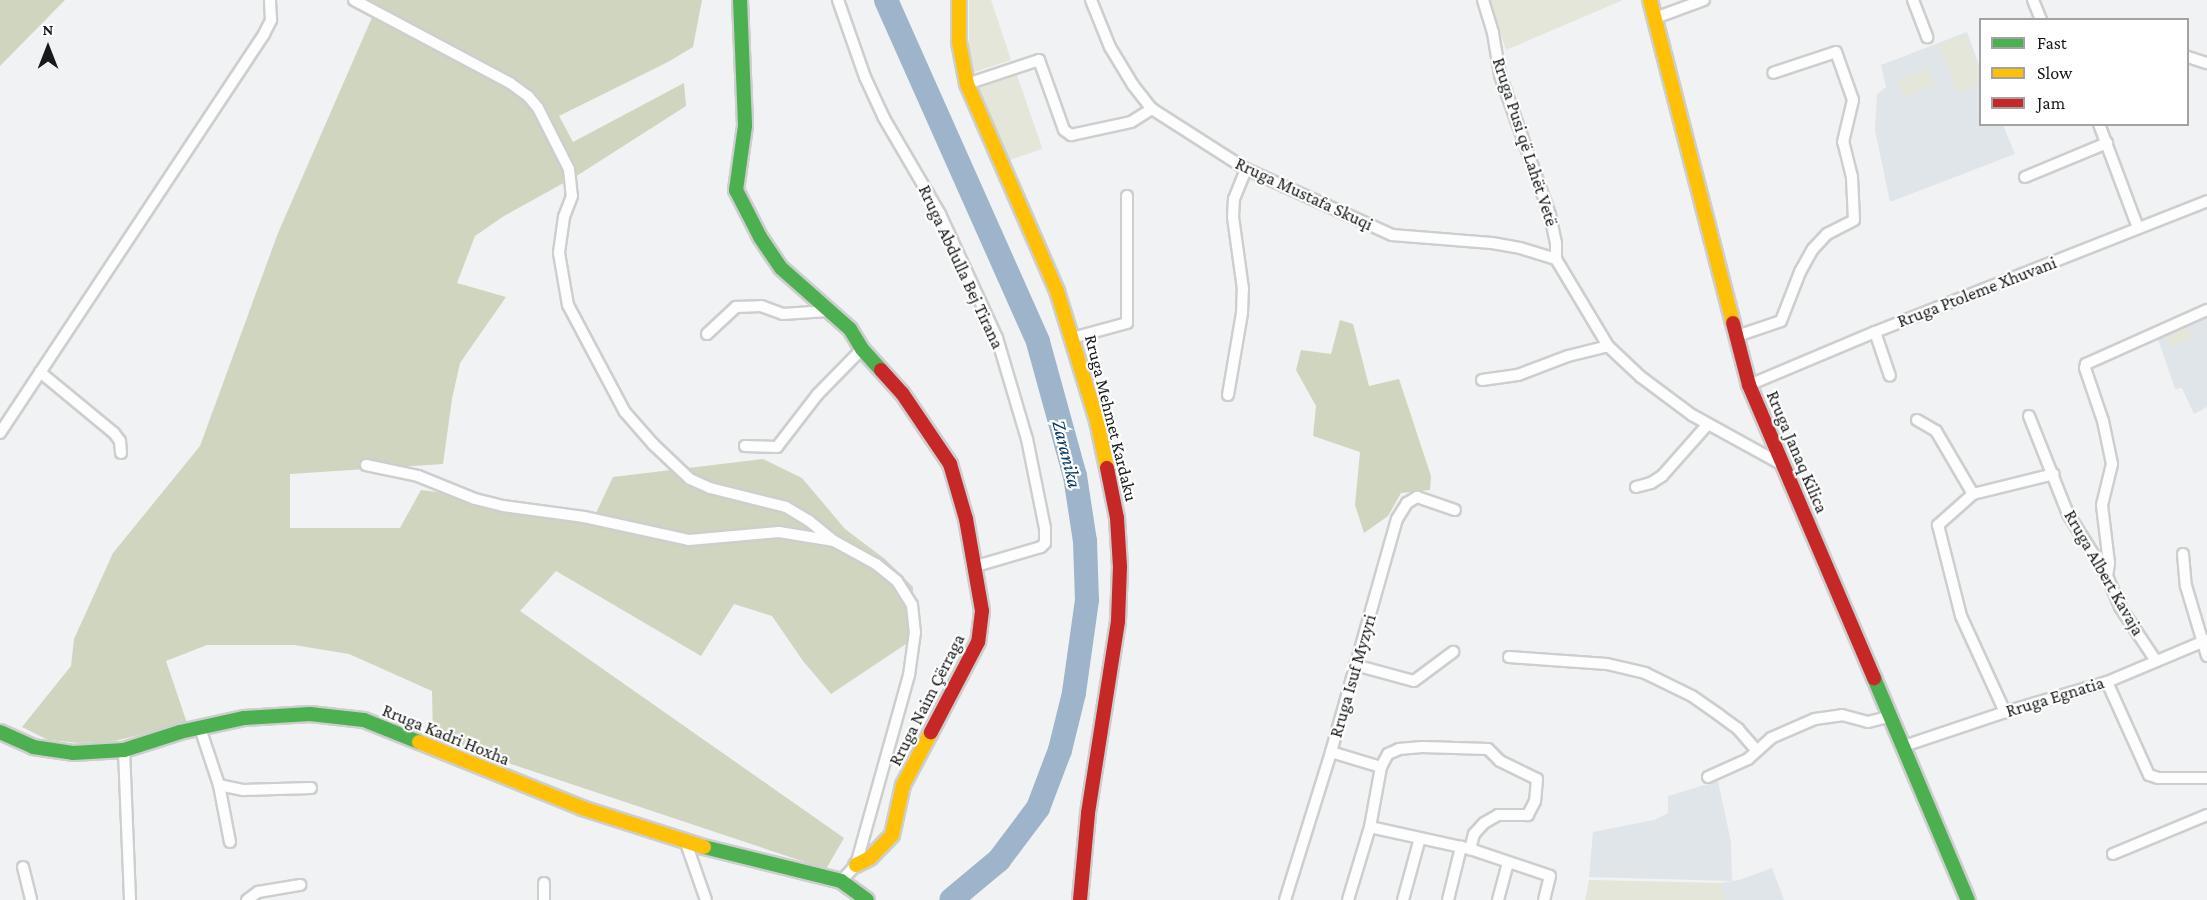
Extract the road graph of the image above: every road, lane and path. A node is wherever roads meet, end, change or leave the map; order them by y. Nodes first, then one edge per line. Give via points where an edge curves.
1 (270, 0) edge
2 (354, 0) edge
3 (740, 0) edge
4 (838, 0) edge
5 (959, 0) edge
6 (1091, 0) edge
7 (1483, 0) edge
8 (1650, 0) edge
9 (1704, 0) edge
10 (1913, 0) edge
11 (2032, 0) edge
12 (1655, 18) junction
13 (2040, 18) edge
14 (1927, 37) dead end
15 (2189, 58) edge
16 (2207, 63) edge
17 (1773, 74) dead end
18 (967, 84) junction
19 (1152, 109) junction
20 (2100, 126) edge
21 (2107, 143) junction
22 (1246, 169) junction
23 (2025, 177) dead end
24 (1127, 196) dead end
25 (2207, 201) edge
26 (2138, 228) junction
27 (1556, 259) junction
28 (2207, 310) edge
29 (827, 312) junction
30 (1875, 332) junction
31 (707, 334) dead end
32 (1737, 336) junction
33 (1072, 338) junction
34 (1608, 346) junction
35 (862, 349) junction
36 (40, 372) junction
37 (1890, 376) dead end
38 (1482, 380) dead end
39 (1749, 386) junction
40 (1228, 395) dead end
41 (2029, 416) dead end
42 (1917, 420) dead end
43 (1708, 424) junction
44 (0, 433) edge
45 (745, 446) dead end
46 (121, 453) dead end
47 (366, 465) dead end
48 (1784, 465) junction
49 (2054, 474) junction
50 (1636, 487) dead end
51 (1973, 494) junction
52 (1455, 510) dead end
53 (834, 541) junction
54 (2183, 554) dead end
55 (974, 567) junction
56 (2107, 576) junction
57 (2204, 642) edge
58 (1453, 652) dead end
59 (2207, 656) edge
60 (1509, 657) dead end
61 (2156, 661) junction
62 (1355, 666) junction
63 (2108, 682) junction
64 (2005, 712) junction
65 (1888, 717) junction
66 (200, 728) junction
67 (0, 732) edge
68 (1901, 747) junction
69 (124, 750) junction
70 (1756, 750) junction
71 (1331, 752) junction
72 (1381, 767) junction
73 (1708, 777) dead end
74 (2207, 778) edge
75 (219, 785) junction
76 (311, 788) dead end
77 (2207, 815) edge
78 (1370, 827) junction
79 (1420, 838) junction
80 (230, 842) dead end
81 (686, 843) junction
82 (1466, 848) junction
83 (2114, 854) dead end
84 (1508, 863) junction
85 (856, 865) junction
86 (23, 867) dead end
87 (841, 881) junction
88 (544, 883) dead end
89 (300, 885) dead end
90 (31, 900) edge
91 (130, 900) edge
92 (247, 900) edge
93 (544, 900) edge
94 (706, 900) edge
95 (867, 900) edge
96 (1080, 900) edge
97 (1285, 900) edge
98 (1348, 900) edge
99 (1403, 900) edge
100 (1448, 900) edge
101 (1498, 900) edge
102 (1544, 900) edge
103 (1968, 900) edge

1 - 36 street via 271,20 264,34
2 - 53 street via 510,83 538,108 571,176 572,196 559,240 560,271 568,305 625,412 653,444 690,479 710,488 786,507
3 - 29 street, Rruga Naim Çërraga via 745,126 736,190 781,268
4 - 55 street, Rruga Abdulla Bej Tirana via 884,118 940,214 997,338 1027,439 1045,543
5 - 18 street, Rruga Mehmet Kardaku via 959,42
6 - 19 street, Rruga Mustafa Skuqi via 1110,47
7 - 27 street, Rruga Pusi që Lahët Vetë via 1500,75 1548,206
8 - 12 street, Rruga Janaq Kilica
9 - 12 street
10 - 14 street
11 - 13 street
12 - 32 street, Rruga Janaq Kilica
15 - 16 street
17 - 32 street via 1836,52 1853,100 1843,142 1852,177 1854,220 1827,234 1813,249 1781,321
18 - 19 street via 1039,60 1065,130 1071,135 1131,122
18 - 33 street, Rruga Mehmet Kardaku via 1057,291
19 - 22 street, Rruga Mustafa Skuqi
20 - 21 street
21 - 23 street
21 - 26 street
22 - 27 street, Rruga Mustafa Skuqi via 1392,235 1502,245
22 - 40 street via 1234,199 1243,289
24 - 33 street via 1127,323
25 - 26 street, Rruga Ptoleme Xhuvani
26 - 30 street, Rruga Ptoleme Xhuvani
27 - 34 street, Rruga Pusi që Lahët Vetë
28 - 56 street via 2086,364 2112,464 2102,505
29 - 31 street via 783,314 761,306 736,307
29 - 35 street, Rruga Naim Çërraga via 850,329
30 - 37 street
30 - 39 street, Rruga Ptoleme Xhuvani
32 - 39 street, Rruga Janaq Kilica
33 - 96 street, Rruga Mehmet Kardaku via 1110,476 1120,567 1110,683 1088,813
34 - 38 street via 1518,375
34 - 43 street, Rruga Pusi që Lahët Vetë via 1641,377
35 - 45 street via 810,404 777,447
35 - 55 street, Rruga Naim Çërraga via 903,393 950,464 966,519
36 - 44 street
36 - 46 street via 114,433 120,441
39 - 48 street, Rruga Janaq Kilica
41 - 49 street, Rruga Albert Kavaja
42 - 51 street via 1936,431
43 - 48 street, Rruga Pusi që Lahët Vetë
43 - 50 street via 1662,476
47 - 53 street via 418,476 503,506 584,517 689,540 779,532
48 - 65 street, Rruga Janaq Kilica
49 - 51 street
49 - 56 street, Rruga Albert Kavaja via 2068,514
51 - 64 street via 1938,525 1961,616
52 - 62 street, Rruga Isuf Myzyri via 1417,497 1407,503 1397,519
53 - 85 street via 876,564 897,581 912,605 915,632 909,675
54 - 57 street via 2186,586
55 - 85 street, Rruga Naim Çërraga via 982,611 978,642 903,785 892,835 870,858
56 - 61 street, Rruga Albert Kavaja via 2120,607
57 - 59 street
57 - 61 street, Rruga Egnatia
58 - 62 street via 1414,681
60 - 70 street via 1607,664 1645,674 1692,696 1738,729
61 - 63 street, Rruga Egnatia
62 - 71 street, Rruga Isuf Myzyri
63 - 64 street, Rruga Egnatia
63 - 74 street via 2149,775
64 - 68 street, Rruga Egnatia
65 - 68 street, Rruga Janaq Kilica
65 - 70 street via 1868,722 1831,715 1772,738
66 - 69 street, Rruga Kadri Hoxha
66 - 75 street
66 - 81 street, Rruga Kadri Hoxha via 281,714 364,720 582,808
67 - 69 street, Rruga Kadri Hoxha via 54,752
68 - 103 street, Rruga Janaq Kilica
69 - 91 street
70 - 73 street via 1748,759
71 - 72 street
71 - 97 street, Rruga Isuf Myzyri
72 - 78 street
72 - 82 street via 1388,754 1399,749 1488,749 1500,761 1537,779 1535,801 1528,815 1498,815 1484,823
75 - 76 street via 243,790
75 - 80 street
77 - 83 street
78 - 79 street
78 - 98 street
79 - 82 street
79 - 99 street
81 - 87 street, Rruga Kadri Hoxha
81 - 94 street
82 - 84 street
82 - 100 street
84 - 101 street
84 - 102 street via 1550,876
85 - 87 street
86 - 90 street
87 - 95 street, Rruga Kadri Hoxha
88 - 93 street
89 - 92 street via 258,892

